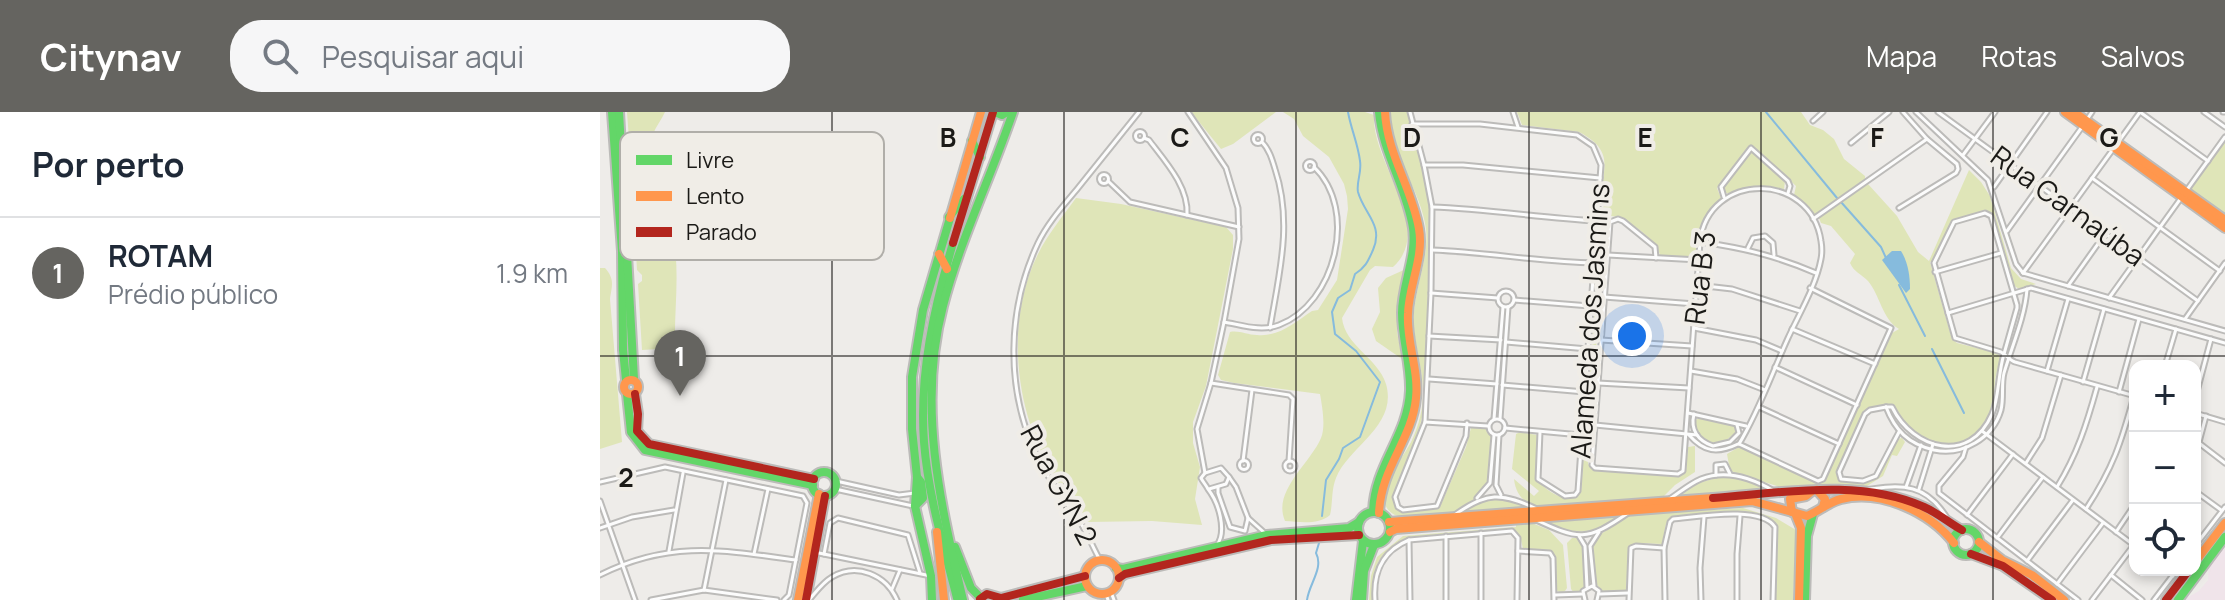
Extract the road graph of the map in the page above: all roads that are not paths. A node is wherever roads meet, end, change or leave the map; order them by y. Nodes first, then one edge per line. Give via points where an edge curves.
1 (612, 112) edge
2 (619, 112) edge
3 (981, 112) edge
4 (994, 112) edge
5 (1010, 112) edge
6 (1139, 112) edge
7 (1188, 112) edge
8 (1382, 112) edge
9 (1410, 112) edge
10 (1513, 112) edge
11 (1823, 112) edge
12 (1889, 112) edge
13 (1903, 112) edge
14 (1916, 112) edge
15 (1995, 112) edge
16 (2047, 112) edge
17 (2065, 112) edge
18 (2074, 112) edge
19 (2092, 112) edge
20 (2140, 112) edge
21 (2204, 112) edge
22 (1941, 113) edge
23 (1813, 121) dead end
24 (2085, 123) junction
25 (1412, 124) junction
26 (1518, 127) junction
27 (2225, 127) edge
28 (2225, 137) edge
29 (1144, 138) dead end
30 (1927, 139) junction
31 (1975, 139) junction
32 (972, 141) junction
33 (1262, 142) dead end
34 (1851, 143) dead end
35 (2115, 145) junction
36 (1963, 155) junction
37 (980, 157) junction
38 (619, 159) junction
39 (2208, 161) junction
40 (2009, 164) junction
41 (1424, 165) junction
42 (1314, 167) dead end
43 (620, 170) edge
44 (1600, 178) junction
45 (2092, 178) junction
46 (1108, 181) dead end
47 (2040, 187) junction
48 (1993, 188) junction
49 (1788, 193) junction
50 (968, 194) junction
51 (2184, 195) junction
52 (1725, 198) junction
53 (1432, 207) junction
54 (1899, 208) dead end
55 (2070, 208) junction
56 (1187, 215) junction
57 (949, 217) junction
58 (1813, 219) junction
59 (2225, 220) edge
60 (1597, 221) junction
61 (1239, 227) junction
62 (2161, 227) junction
63 (2225, 228) edge
64 (2007, 231) junction
65 (2106, 234) junction
66 (1700, 242) junction
67 (1747, 249) junction
68 (1432, 250) junction
69 (2001, 253) junction
70 (939, 254) junction
71 (1608, 255) junction
72 (1774, 255) junction
73 (1656, 258) junction
74 (2139, 258) junction
75 (628, 260) edge
76 (1699, 260) junction
77 (1594, 263) junction
78 (2225, 263) edge
79 (947, 269) junction
80 (2220, 271) junction
81 (1935, 272) junction
82 (1816, 273) junction
83 (2023, 273) junction
84 (1697, 285) junction
85 (2068, 286) junction
86 (1810, 288) junction
87 (2027, 289) junction
88 (1431, 293) junction
89 (2013, 293) junction
90 (1604, 297) junction
91 (1498, 298) junction
92 (2109, 298) junction
93 (2068, 299) junction
94 (1514, 300) junction
95 (2198, 301) junction
96 (1695, 304) junction
97 (1592, 306) junction
98 (1506, 307) junction
99 (2104, 309) junction
100 (1800, 311) junction
101 (1947, 313) junction
102 (2139, 319) junction
103 (2184, 320) junction
104 (1224, 322) junction
105 (1270, 328) junction
106 (1694, 328) junction
107 (1792, 329) junction
108 (2176, 329) junction
109 (2224, 330) edge
110 (1429, 336) junction
111 (2211, 339) junction
112 (1601, 340) junction
113 (1503, 341) junction
114 (2225, 343) edge
115 (1692, 346) junction
116 (1588, 349) junction
117 (1782, 351) junction
118 (2004, 354) junction
119 (2009, 358) junction
120 (2167, 360) edge
121 (1875, 364) junction
122 (1775, 367) junction
123 (1691, 371) junction
124 (2047, 371) junction
125 (2061, 375) junction
126 (2201, 376) edge
127 (1427, 379) junction
128 (2083, 382) junction
129 (1211, 383) junction
130 (1598, 383) junction
131 (1500, 385) junction
132 (2097, 386) junction
133 (1689, 388) junction
134 (1252, 390) junction
135 (1765, 390) junction
136 (1585, 392) junction
137 (2119, 392) junction
138 (2129, 394) edge
139 (1857, 405) junction
140 (1757, 406) junction
141 (1886, 407) junction
142 (1688, 413) junction
143 (1694, 414) junction
144 (2129, 415) edge
145 (2201, 415) edge
146 (2206, 416) junction
147 (1497, 419) junction
148 (1425, 422) junction
149 (2225, 422) edge
150 (1467, 423) junction
151 (1749, 424) junction
152 (1595, 425) junction
153 (1737, 425) junction
154 (1488, 426) junction
155 (1505, 428) junction
156 (1982, 430) junction
157 (1540, 432) junction
158 (1686, 432) junction
159 (1899, 432) junction
160 (1496, 435) junction
161 (1582, 435) junction
162 (1697, 435) junction
163 (1987, 435) junction
164 (2201, 435) edge
165 (1739, 444) junction
166 (1839, 444) junction
167 (1922, 444) junction
168 (1965, 445) junction
169 (2201, 445) edge
170 (1932, 447) junction
171 (1954, 448) junction
172 (2013, 454) junction
173 (1243, 461) dead end
174 (1289, 461) dead end
175 (1958, 463) junction
176 (2026, 463) junction
177 (2225, 463) edge
178 (1205, 464) junction
179 (1915, 469) junction
180 (1211, 471) junction
181 (683, 472) junction
182 (1205, 473) junction
183 (1923, 473) junction
184 (1494, 474) junction
185 (1730, 474) junction
186 (1716, 475) junction
187 (917, 477) junction
188 (1229, 477) junction
189 (2044, 477) junction
190 (726, 480) junction
191 (600, 482) edge
192 (813, 482) junction
193 (1226, 484) junction
194 (835, 485) junction
195 (1218, 486) junction
196 (1236, 487) junction
197 (1906, 487) junction
198 (2057, 487) junction
199 (768, 489) junction
200 (1209, 489) junction
201 (1919, 489) junction
202 (935, 490) junction
203 (1814, 490) junction
204 (1861, 491) junction
205 (915, 493) junction
206 (1777, 493) junction
207 (822, 495) junction
208 (1501, 495) junction
209 (2201, 495) edge
210 (2074, 500) junction
211 (600, 501) edge
212 (1475, 501) junction
213 (1662, 503) junction
214 (915, 506) junction
215 (1823, 508) junction
216 (2086, 509) junction
217 (2224, 509) edge
218 (675, 510) junction
219 (1376, 512) junction
220 (1543, 512) junction
221 (1630, 512) junction
222 (1793, 512) junction
223 (2129, 513) edge
224 (1741, 514) junction
225 (1813, 514) junction
226 (1967, 515) junction
227 (1225, 516) junction
228 (1704, 517) junction
229 (1219, 518) junction
230 (1248, 518) junction
231 (1449, 519) junction
232 (1534, 519) junction
233 (1359, 522) junction
234 (1389, 522) junction
235 (2104, 523) junction
236 (2225, 523) edge
237 (1951, 524) junction
238 (608, 525) junction
239 (600, 528) edge
240 (1235, 530) junction
241 (1962, 530) junction
242 (1245, 531) junction
243 (1390, 532) junction
244 (1599, 532) junction
245 (2116, 532) junction
246 (1481, 533) junction
247 (1267, 535) junction
248 (1446, 536) junction
249 (1579, 536) junction
250 (1223, 537) junction
251 (1257, 537) junction
252 (2225, 537) edge
253 (1361, 538) junction
254 (1997, 538) junction
255 (2201, 538) edge
256 (1409, 540) junction
257 (1979, 542) junction
258 (2129, 542) edge
259 (1954, 543) junction
260 (1374, 545) junction
261 (1217, 546) junction
262 (1664, 548) junction
263 (712, 549) junction
264 (669, 551) junction
265 (1518, 551) junction
266 (815, 552) junction
267 (2129, 552) edge
268 (754, 554) junction
269 (1971, 554) junction
270 (2201, 554) edge
271 (1589, 557) junction
272 (796, 560) junction
273 (1100, 560) junction
274 (862, 561) junction
275 (2027, 561) junction
276 (621, 565) junction
277 (1116, 568) junction
278 (900, 570) junction
279 (860, 571) junction
280 (1590, 571) junction
281 (920, 573) junction
282 (600, 575) edge
283 (2111, 575) junction
284 (931, 576) junction
285 (2173, 576) edge
286 (2184, 576) edge
287 (1119, 578) junction
288 (806, 580) junction
289 (1086, 581) junction
290 (822, 584) junction
291 (2057, 584) junction
292 (1594, 586) junction
293 (1587, 587) junction
294 (892, 589) junction
295 (704, 590) junction
296 (1628, 593) junction
297 (1583, 594) junction
298 (1600, 594) junction
299 (1044, 597) edge
300 (1110, 597) edge
301 (1554, 598) edge
302 (980, 599) edge
303 (635, 600) edge
304 (651, 600) edge
305 (777, 600) edge
306 (784, 600) edge
307 (798, 600) edge
308 (808, 600) edge
309 (897, 600) edge
310 (932, 600) edge
311 (944, 600) edge
312 (960, 600) edge
313 (997, 600) edge
314 (1024, 600) edge
315 (1359, 600) edge
316 (1375, 600) edge
317 (1410, 600) edge
318 (1446, 600) edge
319 (1481, 600) edge
320 (1517, 600) edge
321 (1585, 600) edge
322 (1597, 600) edge
323 (1629, 600) edge
324 (1665, 600) edge
325 (1701, 600) edge
326 (1737, 600) edge
327 (1773, 600) edge
328 (1802, 600) edge
329 (2052, 600) edge
330 (2064, 600) edge
331 (2078, 600) edge
332 (2092, 600) edge
333 (2142, 600) edge
334 (2154, 600) edge
335 (2166, 600) edge
336 (2178, 600) edge

1 - 38 main road
2 - 38 main road
3 - 32 main road
4 - 5 main road
4 - 37 main road
5 - 202 main road via 1000,155 968,231 935,338 929,423
6 - 273 street, Rua GYN 2 via 1039,241 1020,290 1014,332 1021,413 1037,456
7 - 61 street via 1226,168
8 - 219 main road via 1420,234 1408,313 1416,397 1406,437 1382,480
9 - 25 street
10 - 26 street
11 - 23 street
12 - 34 street
13 - 30 street
14 - 36 street
15 - 31 street
16 - 40 street
17 - 24 main road
18 - 24 main road
19 - 24 street
20 - 35 street
20 - 39 street
21 - 27 street
22 - 31 street, Rua Carnaúba
24 - 35 main road
24 - 47 street
25 - 26 street, Alameda dos Jasmins
25 - 41 street
26 - 44 street, Alameda dos Jasmins via 1586,140 1599,155
28 - 39 street
29 - 56 street via 1178,182
30 - 54 street via 1958,169
30 - 58 street
31 - 36 street
31 - 40 street, Rua Carnaúba
32 - 37 main road
32 - 57 main road
33 - 105 street via 1277,173 1285,217
35 - 45 street
35 - 51 main road
36 - 48 street
37 - 50 main road
38 - 43 main road
39 - 51 street
40 - 47 street, Rua Carnaúba
40 - 48 street
41 - 44 street
41 - 53 street
42 - 105 street via 1334,207 1332,264 1303,309
44 - 60 street, Alameda dos Jasmins
45 - 55 street
45 - 62 street
46 - 56 street via 1130,202
47 - 55 street, Rua Carnaúba
47 - 64 street
48 - 64 street
49 - 52 street, Rua B 3 via 1758,188
49 - 52 street via 1788,181 1751,148 1721,187
49 - 58 street
50 - 57 main road
50 - 79 main road
51 - 59 main road
51 - 62 street
51 - 63 main road
52 - 66 street, Rua B 3 via 1710,213
53 - 60 street
53 - 68 street
55 - 65 street, Rua Carnaúba
55 - 83 street
56 - 61 street
57 - 70 main road
58 - 82 street via 1822,244
60 - 77 street, Alameda dos Jasmins
61 - 104 street
62 - 74 street
62 - 80 street
64 - 83 street
65 - 74 street, Rua Carnaúba
65 - 85 street
66 - 67 street
66 - 76 street, Rua B 3
67 - 72 street
67 - 72 street via 1753,238 1765,236 1773,243
68 - 77 street
68 - 88 street
69 - 81 street
69 - 81 street via 1989,214 1954,222 1935,259
69 - 89 street
70 - 79 main road
70 - 187 main road via 913,363
71 - 73 street
71 - 73 street via 1613,220 1623,221 1655,247
71 - 90 street
72 - 82 street
73 - 76 street
74 - 92 street
74 - 95 street, Rua Carnaúba
75 - 192 main road via 630,379 637,387 631,394 639,436 649,444
76 - 84 street, Rua B 3
77 - 97 street, Alameda dos Jasmins
78 - 80 street
79 - 202 main road via 924,378 923,421
80 - 95 street
81 - 101 street
82 - 86 street
83 - 85 street
84 - 96 street, Rua B 3
84 - 100 street via 1732,289
85 - 92 street
86 - 100 street
86 - 121 street via 1889,325
87 - 89 street
87 - 93 street
87 - 119 street
88 - 91 street
88 - 110 street
89 - 101 street
89 - 118 street via 2017,308
90 - 96 street
90 - 112 street
91 - 94 street via 1507,291
91 - 98 street
92 - 103 street
93 - 99 street
93 - 124 street
94 - 97 street
94 - 98 street
95 - 103 street
96 - 106 street, Rua B 3
97 - 116 street, Alameda dos Jasmins
98 - 113 street
99 - 102 street
99 - 128 street
100 - 107 street
101 - 118 street via 1955,338
102 - 108 street
102 - 137 street
103 - 109 street
104 - 105 street
104 - 129 street
106 - 115 street, Rua B 3
106 - 117 street via 1756,340
107 - 117 street
107 - 121 street
108 - 111 street
108 - 120 street
110 - 113 street
110 - 127 street
111 - 114 street
111 - 126 street
112 - 115 street
112 - 130 street
113 - 116 street
113 - 131 street
115 - 123 street, Rua B 3
116 - 136 street, Alameda dos Jasmins
117 - 122 street
118 - 119 street
118 - 156 street via 1994,410
119 - 124 street
119 - 163 street via 2001,411
121 - 139 street
122 - 135 street
122 - 139 street
123 - 133 street, Rua B 3
123 - 135 street
124 - 125 street
125 - 128 street
125 - 176 street via 2042,438
127 - 131 street
127 - 148 street
128 - 132 street
129 - 134 street
129 - 178 street via 1197,429
130 - 133 street
130 - 152 street
131 - 136 street
131 - 147 street
132 - 137 street
132 - 198 street via 2073,463
133 - 142 street, Rua B 3
134 - 173 street
134 - 174 street via 1293,399
135 - 140 street
136 - 161 street, Alameda dos Jasmins
137 - 138 street
139 - 166 street
140 - 151 street
140 - 166 street
141 - 159 street
141 - 159 street via 1865,414 1839,472 1841,479 1876,476
141 - 167 street via 1892,407
142 - 143 street
142 - 158 street, Rua B 3
143 - 153 street
143 - 162 street
144 - 216 street via 2113,464
145 - 146 street
146 - 149 street
146 - 164 street
147 - 154 street
147 - 155 street
148 - 150 street
148 - 150 street via 1395,497 1403,510 1437,506
150 - 154 street
151 - 153 street
151 - 165 street
152 - 158 street
152 - 158 street, Rua B 3 via 1595,468 1678,474 1683,471
153 - 162 street via 1739,433 1725,444 1713,446
154 - 160 street
155 - 157 street
155 - 160 street
156 - 163 street
156 - 168 street
157 - 161 street
157 - 161 street, Alameda dos Jasmins via 1538,479 1570,497 1578,491
158 - 162 street
158 - 165 street via 1709,450
159 - 167 street
160 - 184 street
163 - 168 street
163 - 172 street
165 - 166 street via 1818,481
167 - 170 street
167 - 179 street
168 - 171 street
168 - 175 street
169 - 177 street
170 - 171 street
170 - 183 street
171 - 175 street
172 - 176 street
172 - 226 street
175 - 226 street via 1938,488
176 - 189 street
178 - 180 street
178 - 182 street
179 - 183 street
179 - 197 street
180 - 182 street
180 - 188 street via 1221,468
181 - 190 street
181 - 191 street via 665,467
181 - 218 street
182 - 200 street via 1202,483
183 - 201 street
184 - 208 street
184 - 212 street
185 - 186 street
185 - 186 street via 1725,464 1716,465
185 - 206 street
186 - 213 street
187 - 205 main road
187 - 214 main road via 923,498
188 - 193 street
188 - 196 street
189 - 198 street
189 - 254 street
190 - 199 street
190 - 263 street
192 - 194 main road via 820,473 828,473
192 - 207 main road
193 - 195 street
193 - 196 street
194 - 205 street
194 - 207 main road
194 - 214 street
195 - 200 street
195 - 227 street
196 - 230 street
197 - 201 street
197 - 204 street
198 - 210 street
199 - 268 street
199 - 272 street via 803,496 807,503
200 - 229 street
201 - 237 street
202 - 302 main road via 965,575
202 - 311 main road
202 - 312 main road
203 - 204 main road
203 - 206 main road
203 - 215 main road via 1825,499
203 - 222 main road via 1790,499
204 - 237 main road via 1909,501
205 - 214 main road
206 - 213 main road
207 - 266 main road
208 - 212 street
208 - 220 street
209 - 217 street
210 - 216 street
210 - 275 street
211 - 238 street
212 - 231 street
213 - 220 main road
214 - 284 main road
215 - 225 main road
215 - 259 main road via 1855,497 1904,507 1929,517
216 - 235 street
217 - 255 street
218 - 238 street
218 - 264 street
219 - 233 main road
219 - 234 main road
220 - 231 main road
221 - 222 main road via 1752,501
221 - 232 main road
221 - 244 street
222 - 225 main road
222 - 328 main road via 1801,528
223 - 245 street
224 - 228 street
224 - 326 street
224 - 327 street via 1772,521 1775,527
225 - 328 main road
226 - 254 street
227 - 229 street
227 - 240 street
228 - 262 street via 1673,519
228 - 325 street
229 - 250 street
230 - 242 street
230 - 247 street
231 - 234 main road
232 - 243 main road
232 - 249 street via 1557,532
233 - 247 main road via 1349,528
233 - 253 main road
234 - 243 main road
235 - 245 street
235 - 291 street
236 - 270 main road
237 - 241 main road
238 - 239 street
238 - 276 street
240 - 242 street
240 - 250 street
241 - 257 main road via 1974,532
241 - 259 main road
242 - 251 street
243 - 260 main road
244 - 249 street
244 - 271 street
245 - 258 street
246 - 248 street
246 - 265 street via 1516,533
246 - 319 street
247 - 251 main road
248 - 256 street
248 - 318 street
249 - 271 street
250 - 261 street
251 - 261 main road
252 - 336 main road
253 - 260 main road
253 - 287 main road via 1271,540
253 - 315 main road
254 - 275 street
256 - 316 street via 1381,561
256 - 317 street
257 - 269 main road
257 - 330 main road
259 - 269 main road via 1960,553
260 - 315 main road
261 - 277 main road
262 - 296 street via 1631,548
262 - 324 street
263 - 264 street
263 - 268 street
263 - 295 street
264 - 276 street
265 - 301 street via 1550,553
265 - 320 street
266 - 274 street
266 - 281 street via 838,518 908,535
266 - 288 main road
267 - 283 street
268 - 272 street
269 - 329 main road via 2016,574
271 - 280 street
272 - 306 street
273 - 277 main road
273 - 289 main road via 1089,565
274 - 278 street
274 - 279 street
275 - 291 street
276 - 282 street
276 - 303 street
277 - 287 main road
278 - 281 street
278 - 294 street
279 - 290 street via 841,572
279 - 294 street
280 - 292 street
280 - 293 street
281 - 284 street
283 - 332 street
283 - 333 street
284 - 310 main road
285 - 334 street
286 - 335 main road
287 - 300 main road
288 - 290 street
288 - 307 main road
288 - 308 main road
289 - 299 main road
289 - 300 main road via 1095,593
289 - 313 main road
290 - 308 street
291 - 331 street
292 - 293 street
292 - 298 street
293 - 297 street
294 - 309 street
295 - 304 street
295 - 305 street
296 - 298 street
296 - 323 street
297 - 301 street
297 - 321 street
298 - 322 street
299 - 314 main road
302 - 313 main road via 987,594

